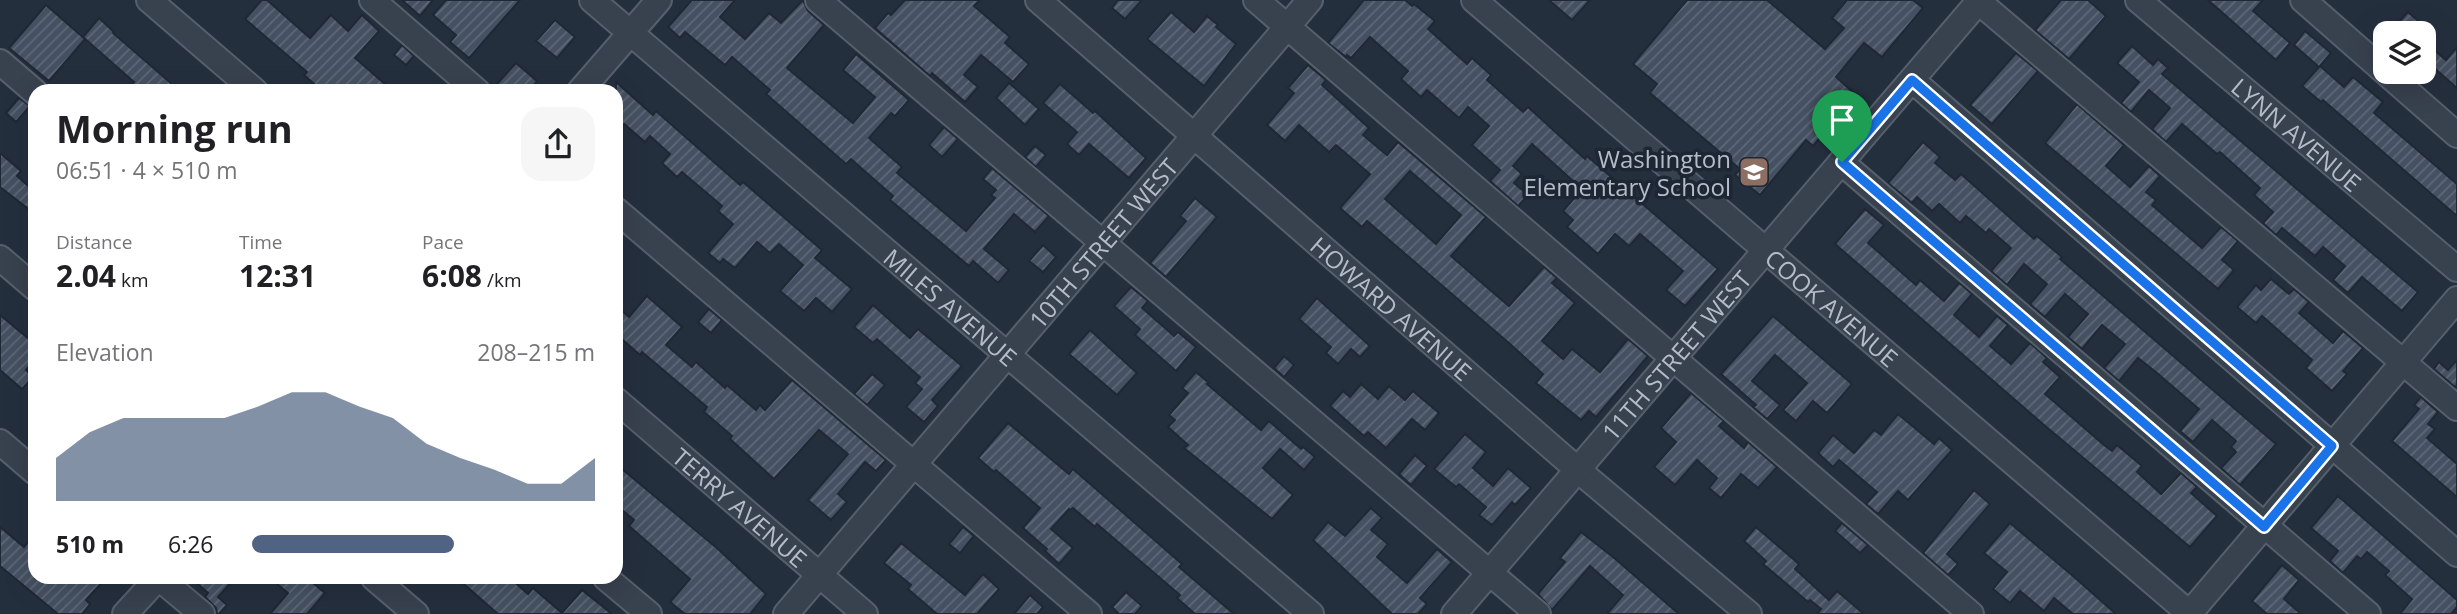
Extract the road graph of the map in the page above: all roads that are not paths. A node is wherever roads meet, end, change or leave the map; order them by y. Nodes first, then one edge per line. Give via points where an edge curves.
1 (149, 0) edge
2 (372, 0) edge
3 (592, 0) edge
4 (659, 0) edge
5 (818, 0) edge
6 (1038, 0) edge
7 (1255, 0) edge
8 (1310, 0) edge
9 (1474, 0) edge
10 (2138, 0) edge
11 (2303, 0) edge
12 (1980, 1) edge
13 (1287, 27) junction
14 (631, 33) junction
15 (0, 62) edge
16 (1912, 80) junction
17 (247, 84) edge
18 (469, 84) edge
19 (586, 84) edge
20 (28, 86) edge
21 (1195, 135) junction
22 (2457, 135) edge
23 (1842, 162) junction
24 (623, 216) edge
25 (1102, 244) junction
26 (1767, 250) junction
27 (0, 258) edge
28 (2457, 269) edge
29 (28, 282) edge
30 (2457, 299) edge
31 (1006, 356) junction
32 (1674, 358) junction
33 (2404, 362) junction
34 (623, 406) edge
35 (2457, 408) edge
36 (0, 442) edge
37 (2332, 446) junction
38 (914, 464) junction
39 (28, 466) edge
40 (1578, 470) junction
41 (2264, 527) junction
42 (2457, 554) edge
43 (1490, 572) junction
44 (819, 575) junction
45 (152, 584) edge
46 (165, 584) edge
47 (381, 584) edge
48 (613, 584) edge
49 (125, 614) edge
50 (202, 614) edge
51 (416, 614) edge
52 (649, 614) edge
53 (786, 614) edge
54 (865, 614) edge
55 (1089, 614) edge
56 (1311, 614) edge
57 (1454, 614) edge
58 (1538, 614) edge
59 (1749, 614) edge
60 (1971, 614) edge
61 (2190, 614) edge
62 (2368, 614) edge

1 - 17 street
2 - 18 street
3 - 14 street, MILES AVENUE
4 - 14 street
5 - 25 street
6 - 21 street, HOWARD AVENUE
7 - 13 street
8 - 13 street, 10TH STREET WEST
9 - 26 street, COOK AVENUE
10 - 28 street, LYNN AVENUE
11 - 22 street
12 - 16 street, 11TH STREET WEST
12 - 33 street
13 - 21 street, 10TH STREET WEST
13 - 32 street
14 - 19 street
14 - 31 street, MILES AVENUE
15 - 20 street
16 - 23 street, 11TH STREET WEST
16 - 37 street
21 - 25 street, 10TH STREET WEST
21 - 40 street, HOWARD AVENUE
23 - 26 street, 11TH STREET WEST
23 - 41 street
24 - 38 street
25 - 31 street, 10TH STREET WEST
25 - 43 street
26 - 32 street, 11TH STREET WEST
26 - 61 street, COOK AVENUE
27 - 29 street
30 - 33 street
31 - 38 street, 10TH STREET WEST
31 - 56 street, MILES AVENUE
32 - 40 street, 11TH STREET WEST
32 - 60 street
33 - 35 street
33 - 37 street
34 - 44 street, TERRY AVENUE
36 - 39 street
37 - 41 street
37 - 42 street
38 - 44 street, 10TH STREET WEST
38 - 55 street
40 - 43 street, 11TH STREET WEST
40 - 59 street, HOWARD AVENUE
41 - 61 street
41 - 62 street
43 - 57 street, 11TH STREET WEST
43 - 58 street
44 - 53 street, 10TH STREET WEST
44 - 54 street, TERRY AVENUE
45 - 49 street
46 - 50 street
47 - 51 street
48 - 52 street

